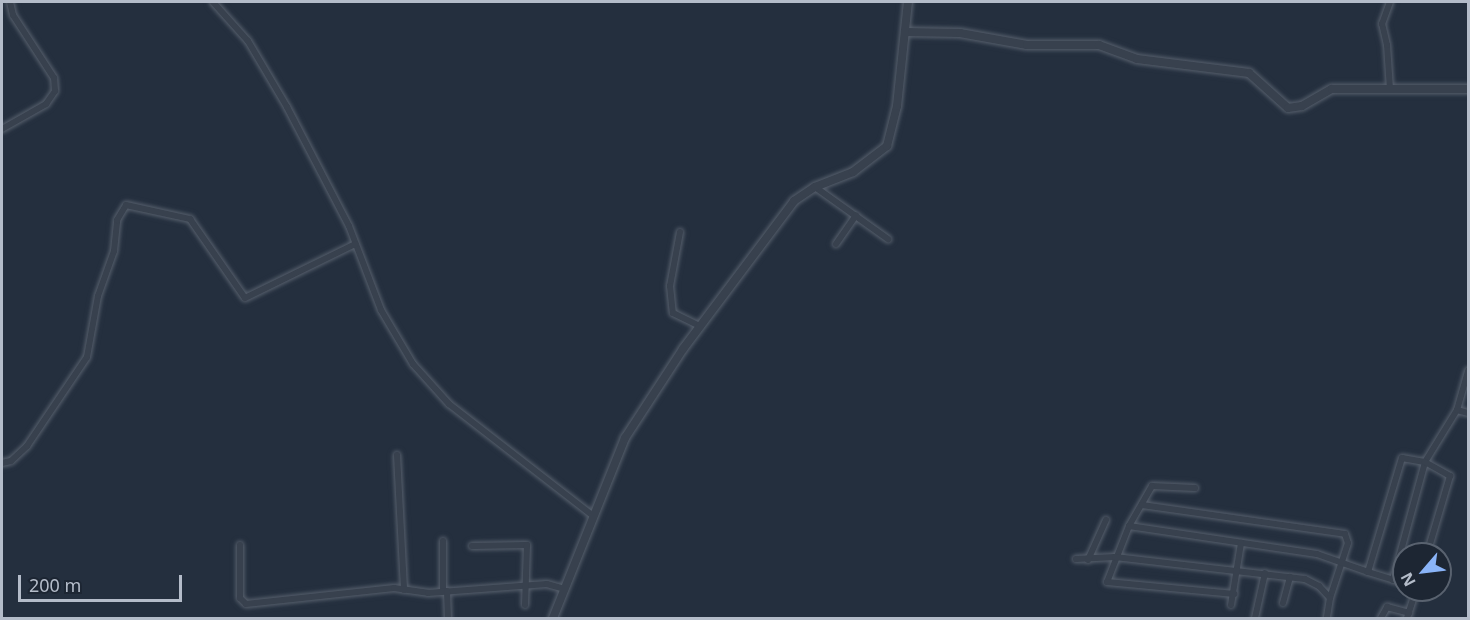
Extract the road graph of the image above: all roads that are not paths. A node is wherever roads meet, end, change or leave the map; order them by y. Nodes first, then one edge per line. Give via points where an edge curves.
1 (10, 2) edge
2 (213, 2) edge
3 (908, 2) edge
4 (1390, 2) edge
5 (905, 32) junction
6 (1390, 89) junction
7 (1468, 89) edge
8 (2, 129) edge
9 (815, 187) junction
10 (856, 215) junction
11 (680, 232) dead end
12 (888, 239) dead end
13 (355, 244) junction
14 (836, 244) dead end
15 (700, 326) junction
16 (1468, 371) edge
17 (1457, 410) junction
18 (1468, 413) edge
19 (397, 455) dead end
20 (1425, 462) junction
21 (2, 464) edge
22 (1195, 488) dead end
23 (1142, 505) junction
24 (592, 515) junction
25 (1106, 520) dead end
26 (1129, 526) junction
27 (443, 541) dead end
28 (1403, 542) edge
29 (1431, 542) edge
30 (1241, 543) junction
31 (240, 545) dead end
32 (472, 546) dead end
33 (1115, 557) junction
34 (1076, 559) dead end
35 (1088, 560) junction
36 (1339, 564) junction
37 (1239, 569) junction
38 (1368, 572) junction
39 (1265, 573) junction
40 (1290, 577) junction
41 (1392, 580) edge
42 (528, 586) junction
43 (564, 589) junction
44 (404, 590) junction
45 (445, 591) junction
46 (1234, 594) junction
47 (1330, 598) junction
48 (1282, 603) dead end
49 (525, 605) dead end
50 (1231, 605) dead end
51 (1408, 616) edge
52 (448, 618) edge
53 (553, 618) edge
54 (1256, 618) edge
55 (1327, 618) edge
56 (1381, 618) edge

1 - 8 street via 12,15 54,78 55,91 46,104
2 - 13 street via 248,41 287,107
3 - 5 street
4 - 6 street via 1382,24 1388,45
5 - 6 street via 960,33 1027,45 1099,45 1137,59 1250,73 1288,108 1302,106 1332,89
5 - 9 street via 897,106 887,146 854,172
6 - 7 street
9 - 10 street
9 - 15 street via 794,201
10 - 12 street
10 - 14 street
11 - 15 street via 670,286 673,313
13 - 21 street via 245,298 190,219 126,206 117,220 114,251 98,296 87,357 27,446
13 - 24 street via 381,310 428,382 457,410
15 - 24 street via 625,438
16 - 17 street
17 - 18 street
17 - 20 street
19 - 44 street
20 - 28 street
20 - 29 street via 1450,478
20 - 38 street via 1399,460
22 - 23 street via 1153,485
23 - 26 street
23 - 36 street via 1345,534 1348,543
24 - 43 street
25 - 35 street
26 - 30 street
26 - 33 street
27 - 45 street
30 - 36 street via 1317,554
30 - 37 street
31 - 44 street via 240,598 246,604
32 - 42 street via 527,545
33 - 35 street
33 - 37 street
33 - 46 street via 1107,580 1110,585
34 - 35 street
36 - 38 street
36 - 47 street
37 - 39 street
37 - 46 street
38 - 41 street
39 - 40 street
39 - 54 street
40 - 47 street via 1313,582
40 - 48 street
42 - 43 street via 547,584
42 - 45 street
42 - 49 street
43 - 53 street
44 - 45 street
45 - 52 street
46 - 50 street
47 - 55 street
51 - 56 street via 1388,607

